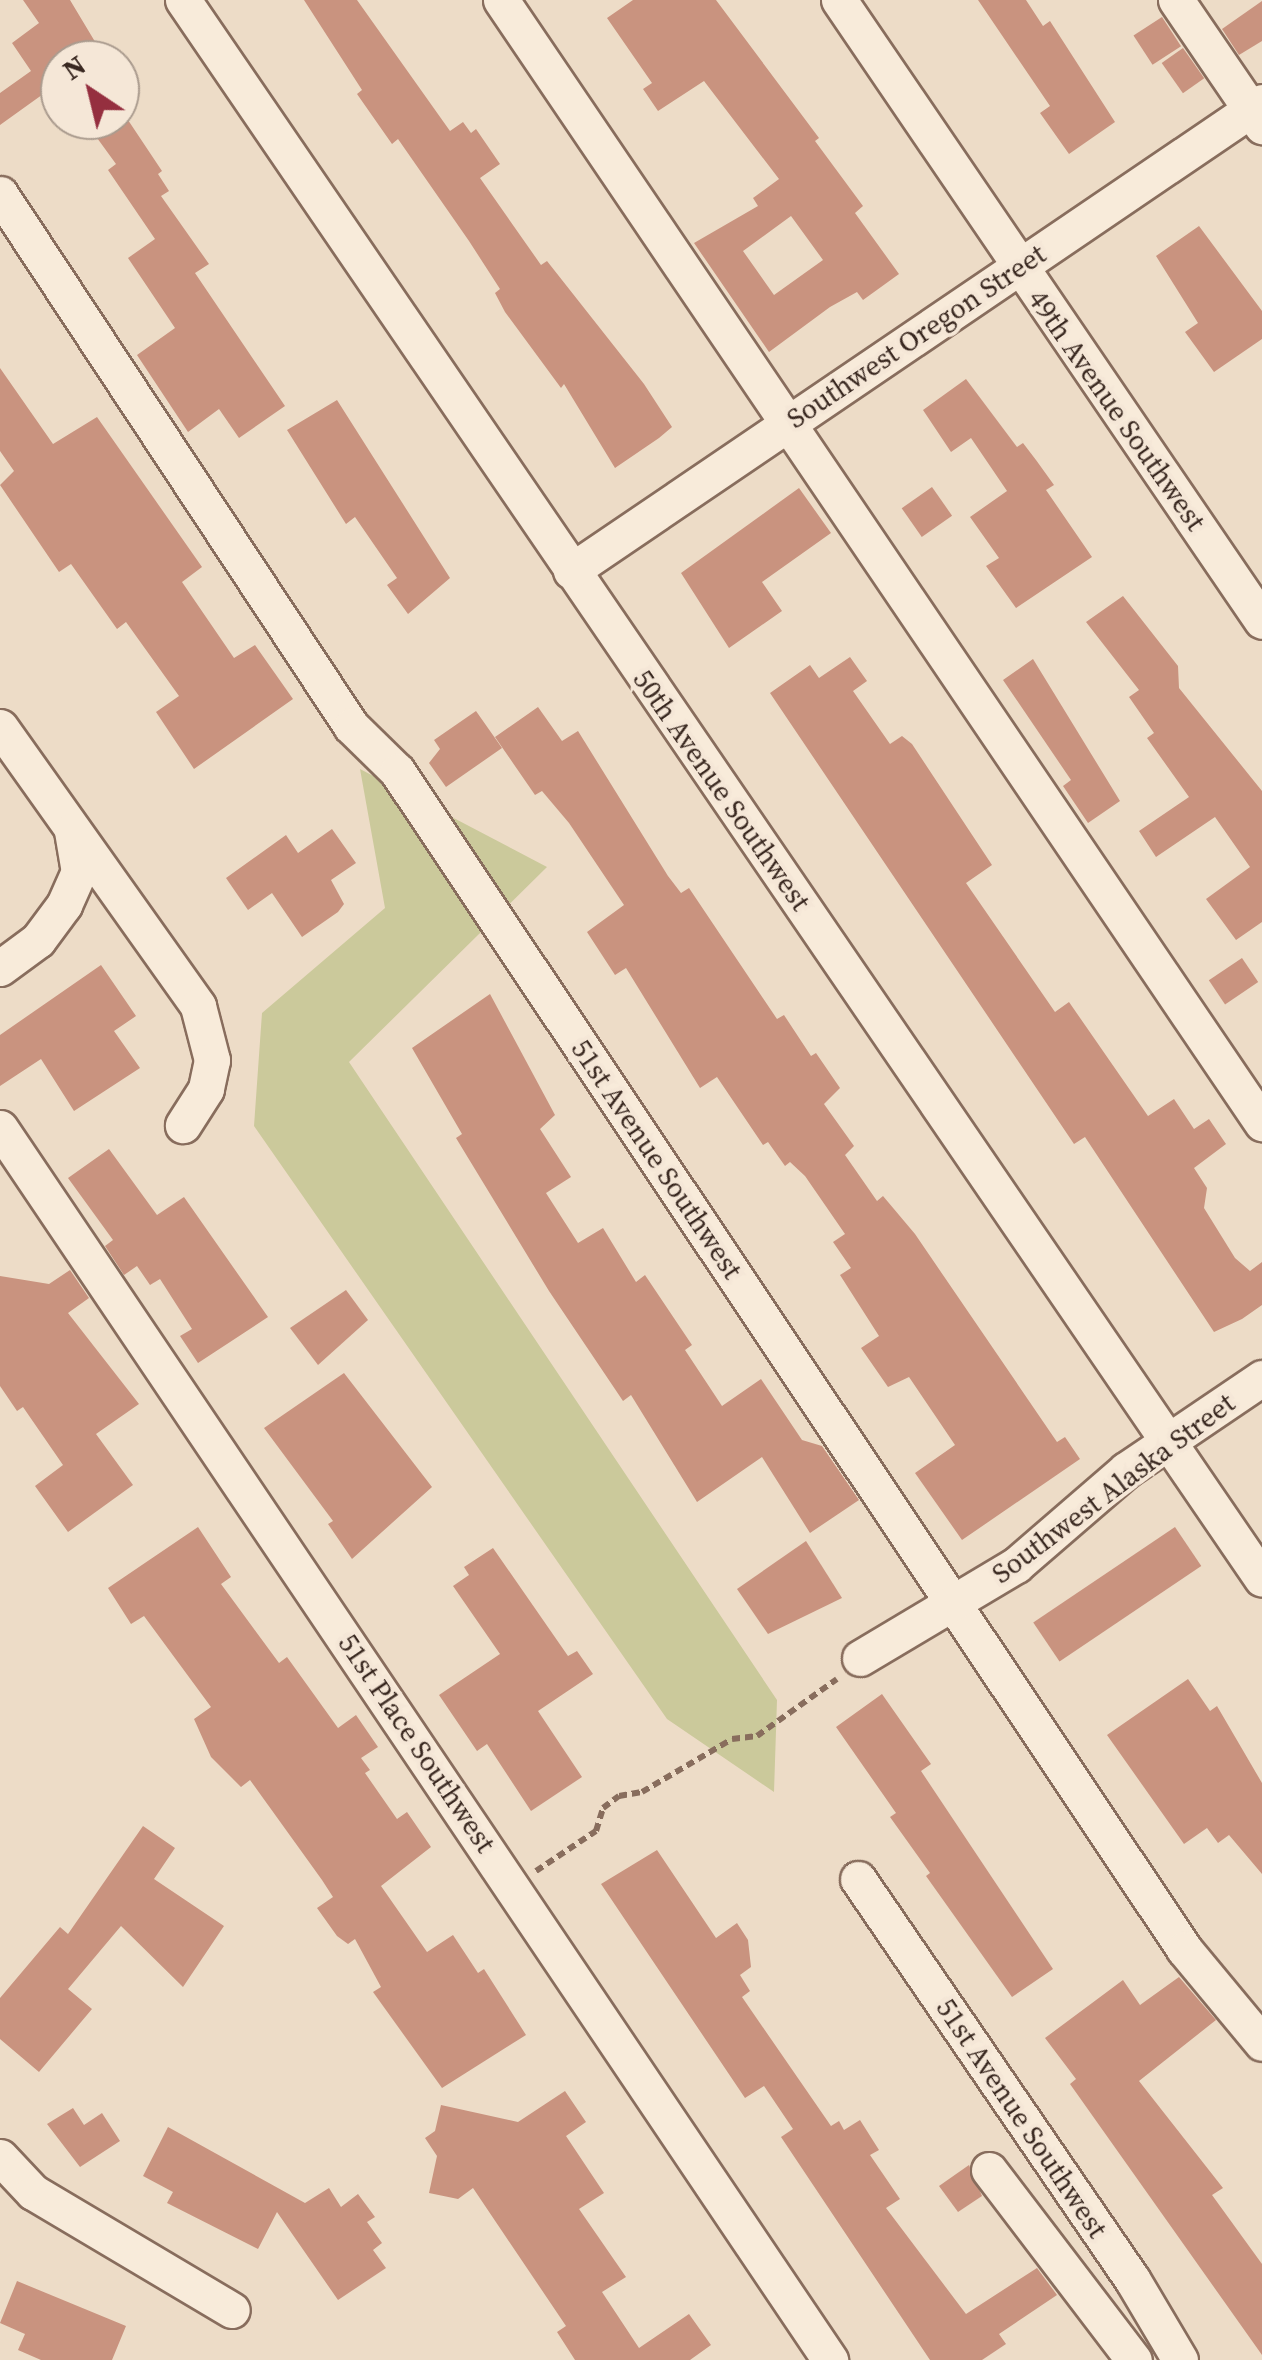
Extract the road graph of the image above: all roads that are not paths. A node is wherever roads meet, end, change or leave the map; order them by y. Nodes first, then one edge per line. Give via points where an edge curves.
1 (183, 0) edge
2 (501, 0) edge
3 (838, 0) edge
4 (1176, 0) edge
5 (1258, 112) edge
6 (0, 194) edge
7 (1018, 266) junction
8 (788, 423) junction
9 (571, 571) junction
10 (1262, 621) edge
11 (0, 727) edge
12 (72, 830) junction
13 (0, 968) edge
14 (1262, 1123) edge
15 (182, 1125) dead end
16 (0, 1128) edge
17 (1262, 1378) edge
18 (1169, 1440) junction
19 (1262, 1578) edge
20 (954, 1600) junction
21 (860, 1658) road end
22 (858, 1880) dead end
23 (1262, 2043) edge
24 (0, 2157) edge
25 (989, 2170) dead end
26 (232, 2310) dead end
27 (830, 2360) edge
28 (1134, 2360) edge
29 (1180, 2360) edge

1 - 9 street, 50th Avenue Southwest
2 - 8 street
3 - 7 street, 49th Avenue Southwest
4 - 5 street
5 - 7 street, Southwest Oregon Street
6 - 20 street, 51st Avenue Southwest via 350,726 397,771
7 - 8 street, Southwest Oregon Street
7 - 10 street, 49th Avenue Southwest
8 - 9 street, Southwest Oregon Street
8 - 14 street
9 - 18 street, 50th Avenue Southwest
11 - 12 street
12 - 13 street via 79,872 64,905 38,940
12 - 15 street via 198,1006 212,1060 206,1089
16 - 27 street, 51st Place Southwest
17 - 18 street, Southwest Alaska Street
18 - 19 street, 50th Avenue Southwest
18 - 20 street, Southwest Alaska Street via 1016,1564
20 - 21 street, Southwest Alaska Street
20 - 23 street, 51st Avenue Southwest via 1184,1948
22 - 29 street, 51st Avenue Southwest via 1132,2279
24 - 26 street via 33,2192
25 - 28 street, 51st Avenue Southwest

